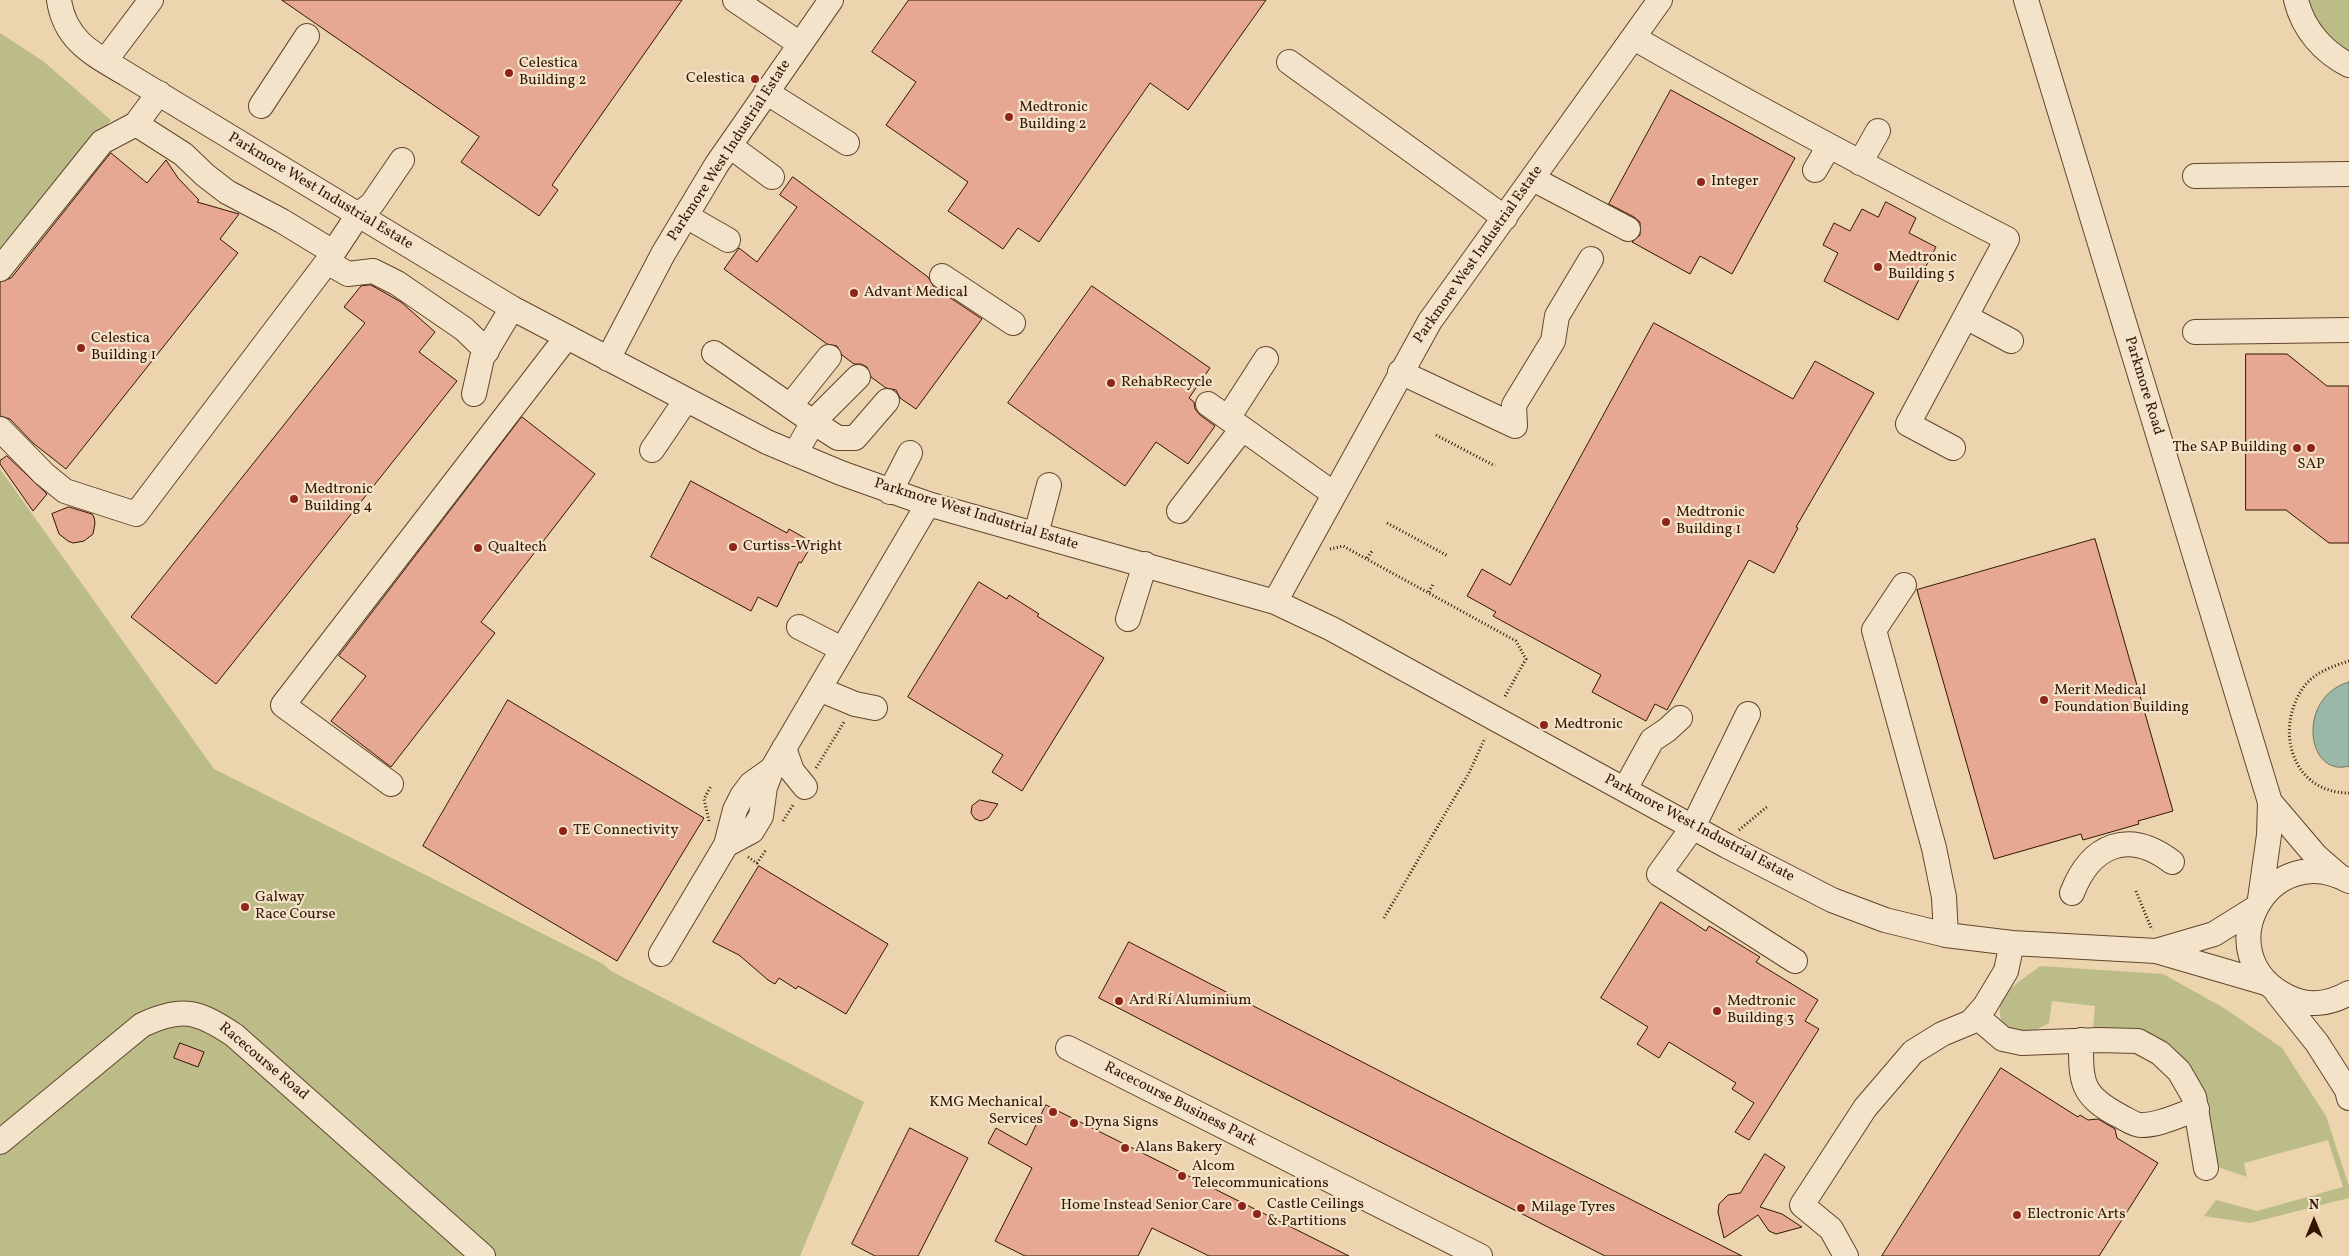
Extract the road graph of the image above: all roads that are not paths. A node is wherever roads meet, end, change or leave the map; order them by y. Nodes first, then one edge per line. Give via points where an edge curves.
1 (59, 0) edge
2 (151, 0) edge
3 (736, 0) edge
4 (831, 0) edge
5 (1660, 0) edge
6 (2026, 0) edge
7 (2296, 0) edge
8 (307, 36) dead end
9 (1634, 38) junction
10 (800, 44) junction
11 (105, 61) junction
12 (1289, 62) dead end
13 (2349, 65) edge
14 (766, 92) junction
15 (159, 93) junction
16 (260, 106) dead end
17 (136, 124) junction
18 (1878, 130) dead end
19 (847, 143) dead end
20 (730, 146) junction
21 (1828, 146) junction
22 (402, 160) dead end
23 (1860, 163) junction
24 (1815, 170) dead end
25 (2349, 174) edge
26 (2194, 176) dead end
27 (772, 177) dead end
28 (1533, 179) junction
29 (358, 216) junction
30 (686, 216) junction
31 (1505, 218) junction
32 (1628, 229) dead end
33 (728, 240) dead end
34 (330, 257) junction
35 (1591, 259) dead end
36 (0, 269) edge
37 (942, 276) dead end
38 (512, 308) junction
39 (1966, 317) junction
40 (1013, 323) dead end
41 (2349, 330) edge
42 (2194, 332) dead end
43 (566, 338) junction
44 (2011, 341) dead end
45 (486, 351) junction
46 (714, 353) dead end
47 (830, 358) dead end
48 (1266, 358) dead end
49 (608, 359) junction
50 (1400, 372) junction
51 (858, 377) dead end
52 (474, 394) dead end
53 (686, 400) junction
54 (887, 401) dead end
55 (1208, 404) dead end
56 (790, 406) junction
57 (813, 422) junction
58 (1235, 423) junction
59 (0, 429) edge
60 (1953, 448) dead end
61 (652, 450) dead end
62 (910, 453) dead end
63 (795, 454) junction
64 (1049, 485) dead end
65 (890, 492) junction
66 (1334, 494) junction
67 (928, 504) junction
68 (1179, 511) dead end
69 (1036, 534) junction
70 (1145, 564) junction
71 (1904, 586) dead end
72 (1275, 602) junction
73 (1128, 619) dead end
74 (799, 627) dead end
75 (842, 649) junction
76 (818, 689) junction
77 (875, 708) dead end
78 (1748, 714) dead end
79 (1680, 718) dead end
80 (784, 748) junction
81 (391, 784) dead end
82 (804, 787) dead end
83 (1625, 789) junction
84 (2270, 802) junction
85 (1693, 827) junction
86 (2172, 862) dead end
87 (2346, 879) edge
88 (2072, 893) dead end
89 (2257, 904) junction
90 (1946, 935) junction
91 (2012, 943) junction
92 (2156, 951) junction
93 (661, 954) dead end
94 (1795, 961) dead end
95 (2271, 987) junction
96 (2349, 993) edge
97 (1976, 1016) junction
98 (2082, 1040) junction
99 (1068, 1048) dead end
100 (2348, 1088) edge
101 (2197, 1109) junction
102 (0, 1142) edge
103 (2206, 1168) dead end
104 (483, 1256) edge
105 (1480, 1256) edge
106 (1846, 1256) edge

1 - 11 street, Parkmore West Industrial Estate via 69,32
2 - 11 street
3 - 10 street
4 - 10 street, Parkmore West Industrial Estate
5 - 9 street, Parkmore West Industrial Estate
6 - 84 street, Parkmore Road
7 - 13 street via 2311,33 2330,55
8 - 16 street
9 - 21 street
9 - 28 street, Parkmore West Industrial Estate
10 - 14 street, Parkmore West Industrial Estate
11 - 15 street, Parkmore West Industrial Estate
12 - 31 street
14 - 19 street
14 - 20 street, Parkmore West Industrial Estate
15 - 17 street
15 - 29 street, Parkmore West Industrial Estate
17 - 34 street via 183,154 227,192 282,221
17 - 36 street via 102,142
18 - 23 street
20 - 27 street
20 - 30 street, Parkmore West Industrial Estate
21 - 23 street
21 - 24 street
22 - 29 street via 372,204
23 - 39 street via 2007,239
25 - 26 street
28 - 31 street, Parkmore West Industrial Estate
28 - 32 street
29 - 34 street
29 - 38 street, Parkmore West Industrial Estate
30 - 33 street
30 - 49 street, Parkmore West Industrial Estate
31 - 50 street, Parkmore West Industrial Estate via 1430,321
34 - 45 street via 348,274 373,271 397,283 464,329
34 - 59 street via 136,514 65,491
35 - 50 street via 1557,316 1553,341 1514,405 1515,426
37 - 40 street
38 - 43 street, Parkmore West Industrial Estate
38 - 45 street
39 - 44 street
39 - 60 street via 1908,424
41 - 42 street
43 - 49 street, Parkmore West Industrial Estate
43 - 81 street via 283,705
45 - 52 street
46 - 56 street
47 - 56 street
48 - 58 street
49 - 53 street, Parkmore West Industrial Estate
50 - 66 street, Parkmore West Industrial Estate
51 - 57 street
53 - 61 street
53 - 63 street, Parkmore West Industrial Estate
54 - 57 street via 855,438 838,438
55 - 58 street
56 - 57 street
57 - 63 street
58 - 66 street
58 - 68 street
62 - 65 street
63 - 65 street, Parkmore West Industrial Estate
64 - 69 street
65 - 67 street, Parkmore West Industrial Estate
66 - 72 street, Parkmore West Industrial Estate
67 - 69 street, Parkmore West Industrial Estate
67 - 75 street
69 - 70 street, Parkmore West Industrial Estate
70 - 72 street, Parkmore West Industrial Estate
70 - 73 street
71 - 90 street via 1874,630 1934,848 1944,897
72 - 83 street, Parkmore West Industrial Estate via 1332,629
74 - 75 street
75 - 76 street
76 - 77 street via 855,704
76 - 80 street
78 - 85 street
79 - 83 street via 1652,740
80 - 82 street via 792,772
80 - 93 street via 772,769 751,784 742,796 726,845
83 - 85 street, Parkmore West Industrial Estate
84 - 87 street, Parkmore Road via 2316,856
84 - 89 street, Parkmore Road via 2269,836
85 - 90 street, Parkmore West Industrial Estate via 1832,900 1885,920
85 - 94 street via 1659,874
86 - 88 street via 2146,846 2126,845 2104,850 2089,860
87 - 89 street, Parkmore West Industrial Estate via 2322,871 2287,876 2272,886
89 - 92 street, Parkmore West Industrial Estate via 2214,934
89 - 95 street, Parkmore Road via 2248,928 2249,948 2255,967
90 - 91 street, Parkmore West Industrial Estate
91 - 92 street, Parkmore West Industrial Estate
91 - 97 street via 2006,971
92 - 95 street, Parkmore West Industrial Estate
95 - 96 street, Parkmore West Industrial Estate via 2295,1001 2317,1004
95 - 100 street via 2317,1043
97 - 98 street via 2003,1039 2022,1044
97 - 106 street via 1971,1022 1912,1052 1865,1108 1802,1206 1831,1229
98 - 101 street via 2138,1041 2160,1053 2179,1071
98 - 101 street via 2085,1088 2097,1103 2139,1126
99 - 105 street, Racecourse Business Park
101 - 103 street
102 - 104 street, Racecourse Road via 142,1025 162,1015 195,1014 234,1034

